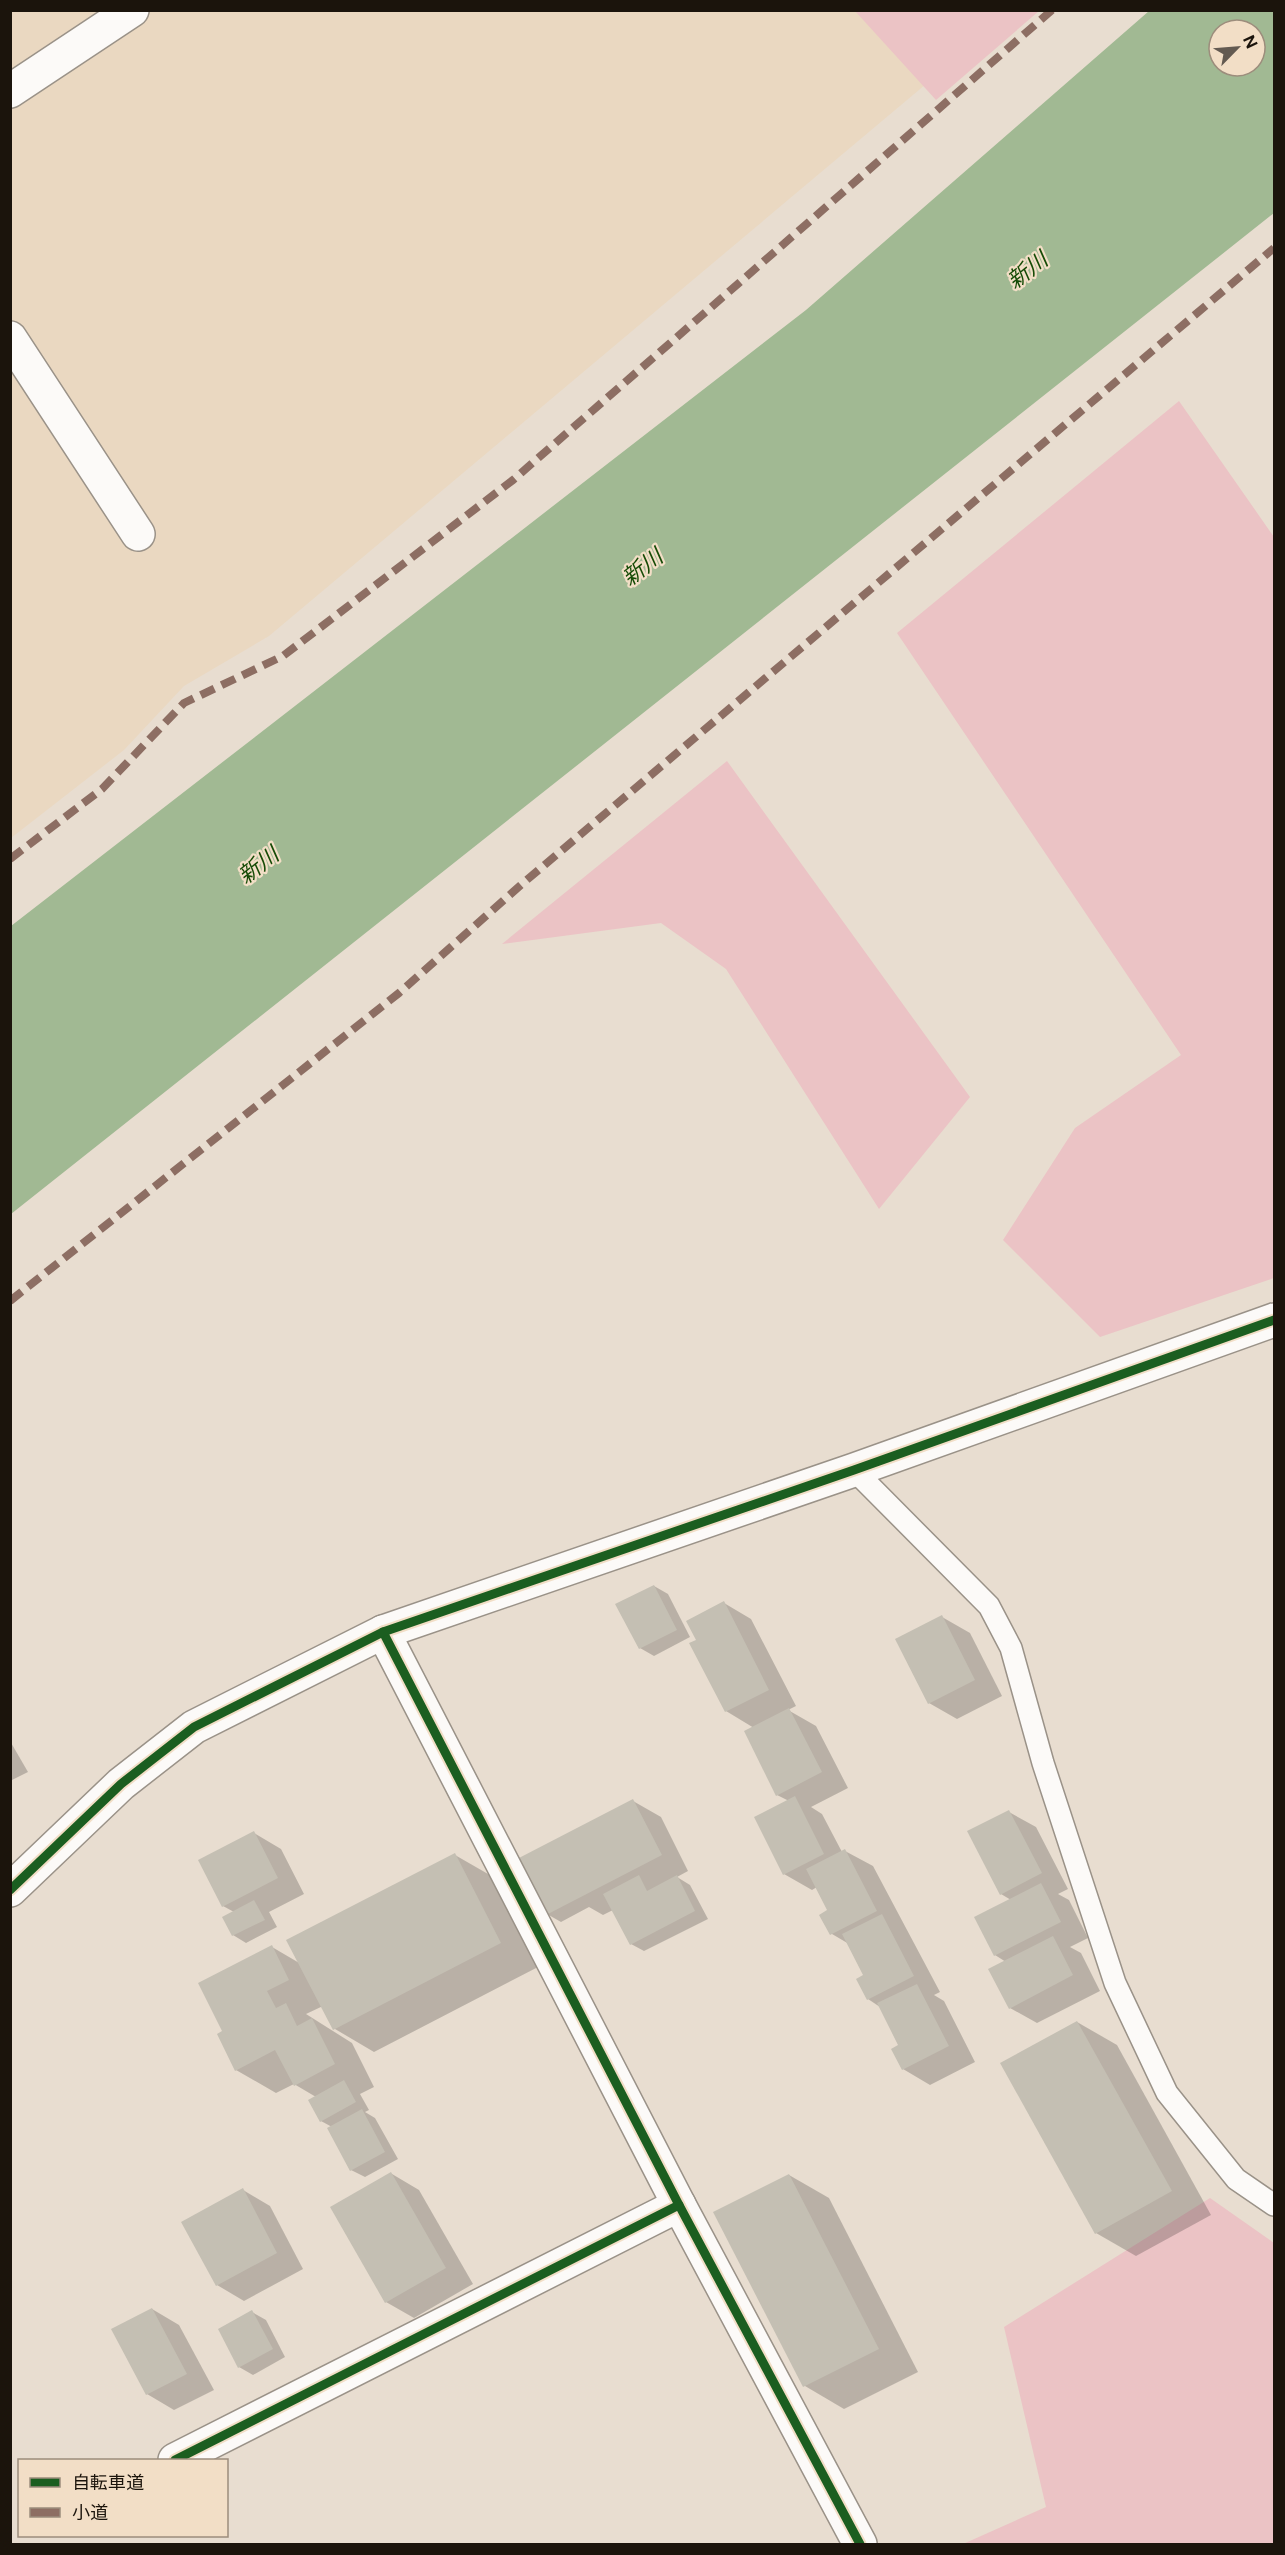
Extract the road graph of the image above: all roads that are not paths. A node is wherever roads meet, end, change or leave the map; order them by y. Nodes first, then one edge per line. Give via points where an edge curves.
1 (132, 10) edge
2 (10, 92) edge
3 (10, 338) edge
4 (138, 534) dead end
5 (1275, 1320) edge
6 (854, 1470) junction
7 (383, 1632) junction
8 (10, 1890) edge
9 (679, 2205) junction
10 (1275, 2205) edge
11 (177, 2459) edge
12 (860, 2544) edge

1 - 2 street
3 - 4 street
5 - 6 street
6 - 7 street
6 - 10 lane via 989,1606 1011,1648 1043,1763 1115,1983 1167,2093 1236,2179
7 - 8 street via 194,1727 121,1784
7 - 9 street
9 - 11 street
9 - 12 street

